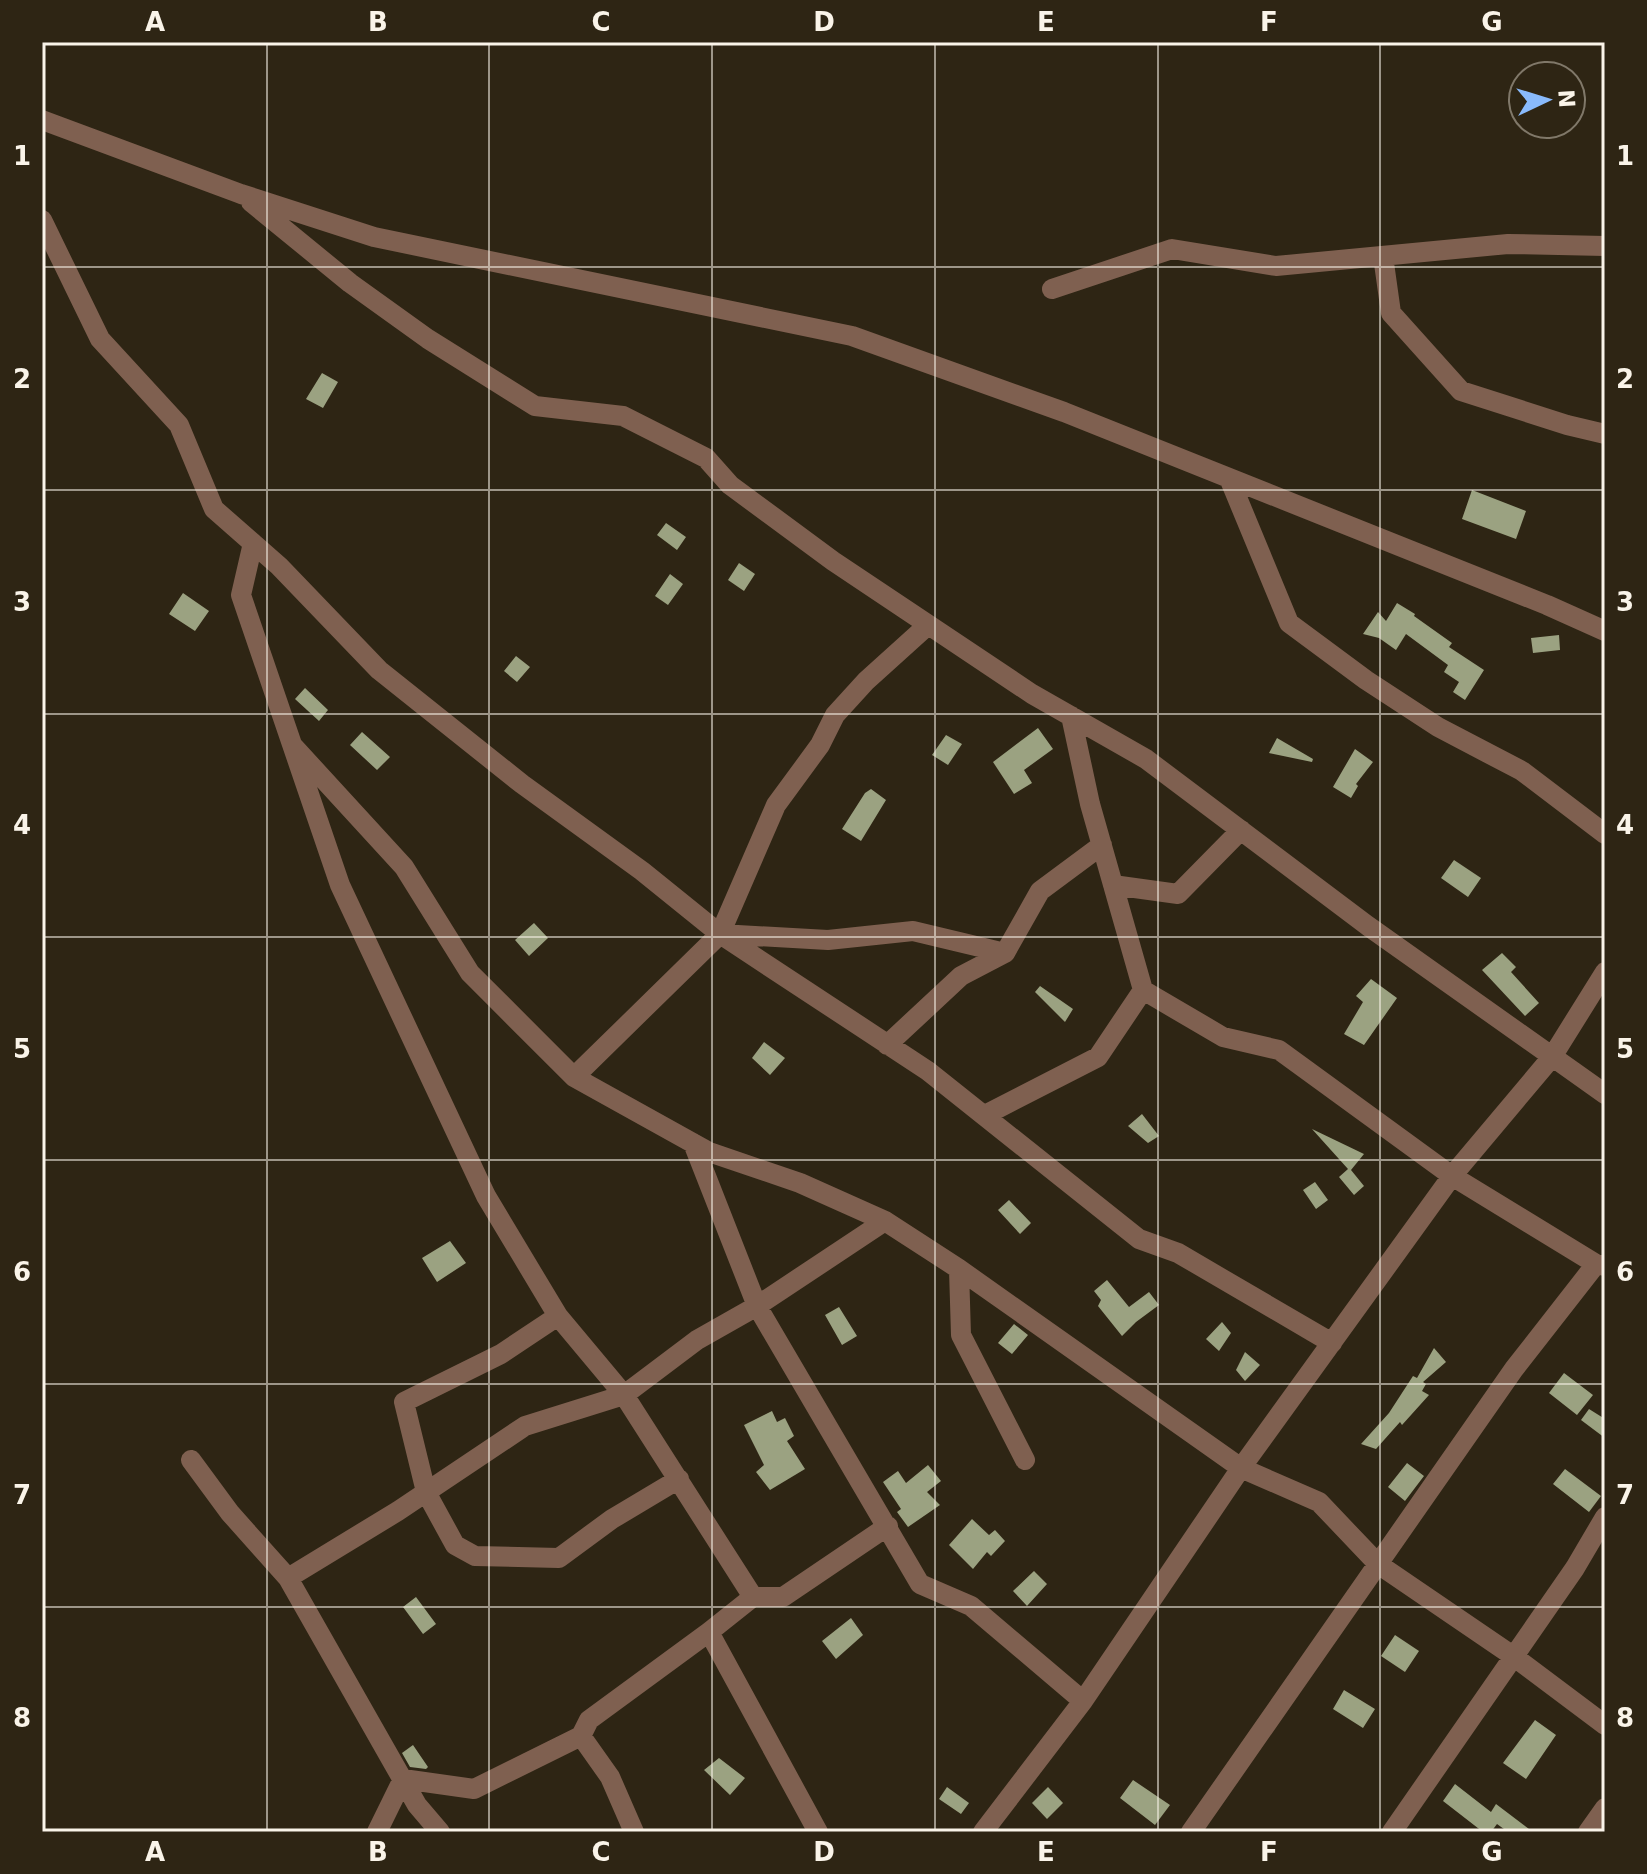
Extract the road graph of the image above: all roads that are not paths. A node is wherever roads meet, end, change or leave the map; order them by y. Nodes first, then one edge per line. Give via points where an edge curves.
1 (42, 120) edge
2 (241, 194) junction
3 (42, 220) edge
4 (1605, 246) edge
5 (1383, 256) junction
6 (1052, 289) dead end
7 (1605, 434) edge
8 (1229, 478) junction
9 (253, 543) junction
10 (928, 625) junction
11 (1605, 631) edge
12 (1071, 716) junction
13 (294, 747) junction
14 (1241, 830) junction
15 (1605, 834) edge
16 (1102, 845) junction
17 (1113, 885) junction
18 (720, 934) junction
19 (1005, 953) junction
20 (1605, 972) edge
21 (1143, 990) junction
22 (887, 1045) junction
23 (1552, 1057) junction
24 (574, 1077) junction
25 (1605, 1094) edge
26 (985, 1115) junction
27 (693, 1143) junction
28 (1452, 1176) junction
29 (885, 1221) junction
30 (1600, 1265) edge
31 (959, 1269) junction
32 (757, 1306) junction
33 (558, 1316) junction
34 (1332, 1343) junction
35 (624, 1395) junction
36 (191, 1460) dead end
37 (1025, 1460) dead end
38 (1241, 1468) junction
39 (679, 1479) junction
40 (426, 1492) junction
41 (1605, 1517) edge
42 (888, 1526) junction
43 (1378, 1564) junction
44 (288, 1578) junction
45 (753, 1597) junction
46 (709, 1632) junction
47 (1513, 1656) junction
48 (1083, 1701) junction
49 (1605, 1725) edge
50 (581, 1736) junction
51 (403, 1779) junction
52 (1605, 1808) edge
53 (377, 1832) edge
54 (440, 1832) edge
55 (634, 1832) edge
56 (818, 1832) edge
57 (983, 1832) edge
58 (1191, 1832) edge
59 (1392, 1832) edge
60 (1588, 1832) edge

1 - 2 street
2 - 8 street via 374,237 852,336
2 - 10 street via 350,283 535,406 623,416 706,458 730,485
3 - 9 street via 100,339 179,425 214,509
4 - 5 street via 1508,244
5 - 6 street via 1276,266 1172,249
5 - 7 street via 1391,313 1461,391
8 - 11 street
8 - 15 street via 1289,623 1438,727 1522,771
9 - 13 street via 241,595
9 - 18 street via 379,670
10 - 12 street
10 - 18 street via 835,715 776,805
12 - 14 street via 1146,759
12 - 16 street
13 - 24 street via 404,867 470,973
13 - 33 street via 340,885 486,1196
14 - 17 street via 1178,894
14 - 23 street
16 - 17 street
16 - 19 street via 1040,891
17 - 21 street
18 - 19 street via 828,940 913,931
18 - 22 street
18 - 24 street
19 - 22 street via 961,976
20 - 23 street
21 - 26 street via 1098,1057
21 - 28 street via 1223,1037 1279,1050
22 - 26 street
23 - 25 street
23 - 28 street
24 - 27 street
26 - 34 street via 1139,1239 1178,1253
27 - 29 street
27 - 32 street
28 - 30 street
28 - 34 street
29 - 31 street
29 - 32 street
30 - 43 street via 1514,1369
31 - 37 street via 961,1335
31 - 38 street
32 - 35 street via 697,1340
32 - 42 street
33 - 35 street
33 - 40 street via 501,1354 404,1402
34 - 38 street
35 - 39 street
35 - 40 street via 525,1426
36 - 44 street
38 - 43 street via 1319,1502
38 - 48 street
39 - 40 street via 559,1558 475,1556 455,1545
39 - 45 street
40 - 44 street
41 - 47 street
42 - 45 street via 783,1597
42 - 48 street via 920,1584 971,1606
43 - 47 street
43 - 58 street
44 - 51 street
45 - 46 street
46 - 50 street via 589,1720
46 - 56 street
47 - 49 street
47 - 59 street
48 - 57 street
50 - 51 street via 474,1789
50 - 55 street via 610,1777
51 - 53 street
51 - 54 street
52 - 60 street

